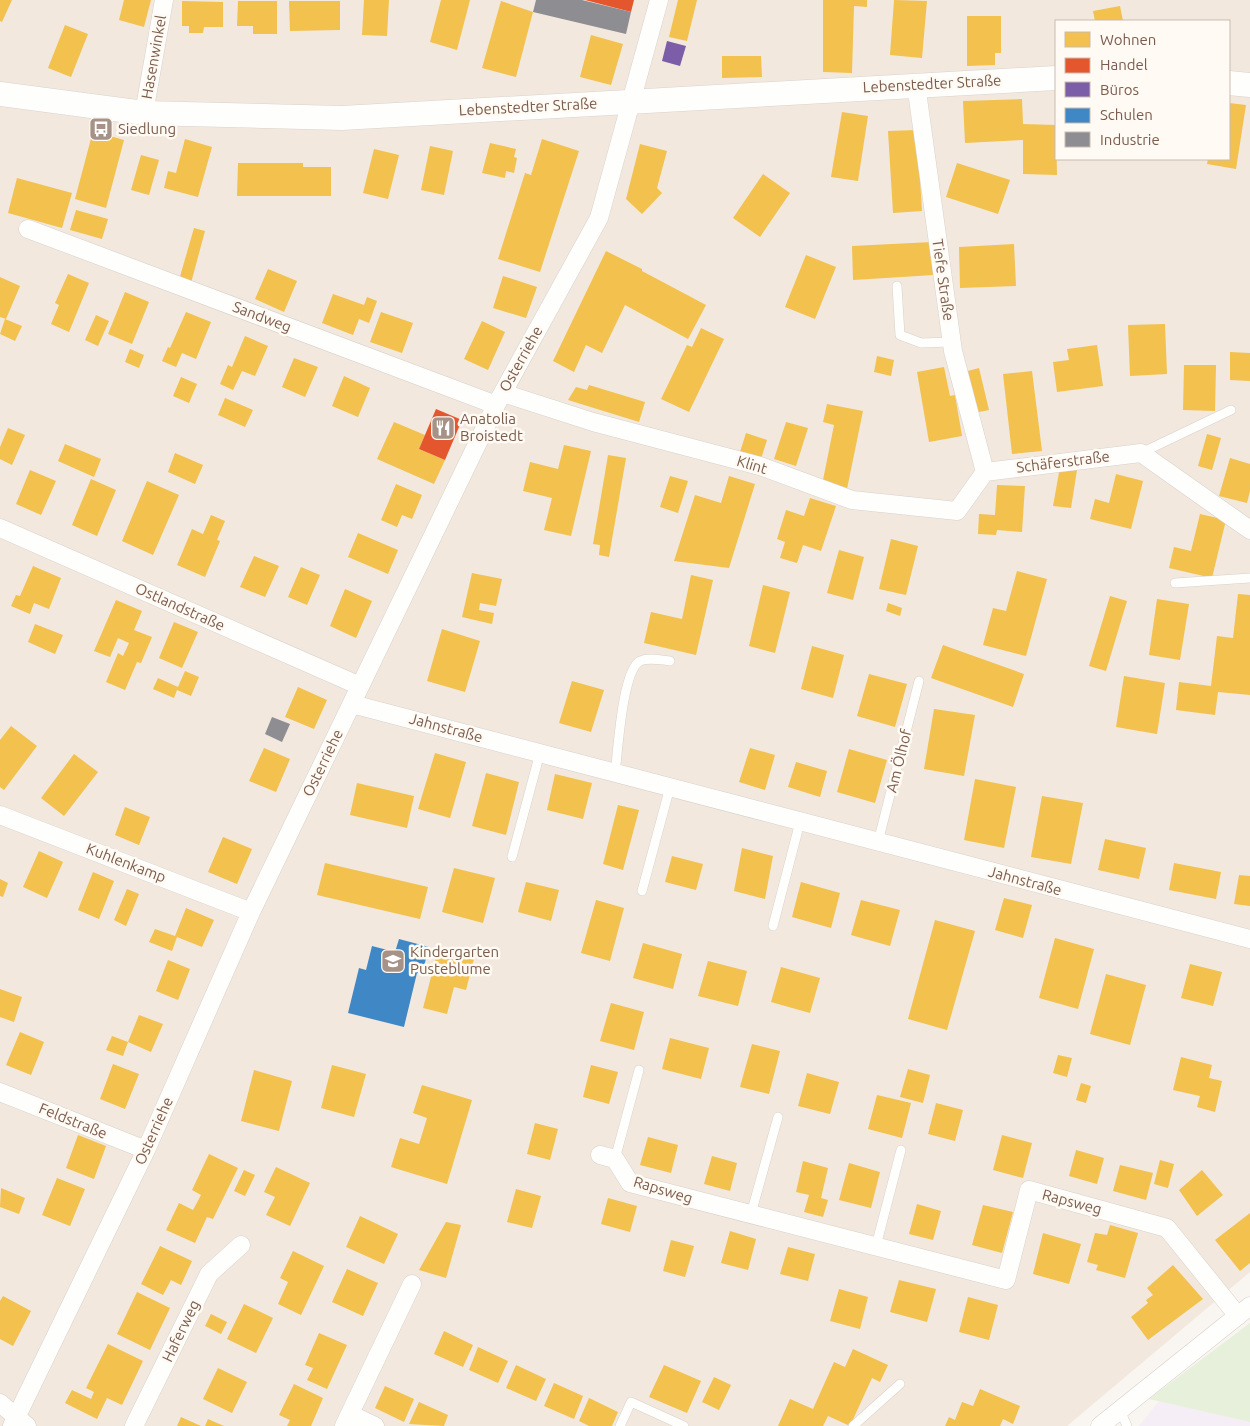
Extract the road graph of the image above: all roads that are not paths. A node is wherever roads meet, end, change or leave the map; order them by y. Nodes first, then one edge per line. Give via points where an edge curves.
1 (164, 0) edge
2 (658, 0) edge
3 (1055, 78) edge
4 (1230, 83) edge
5 (916, 84) junction
6 (1250, 85) edge
7 (0, 94) edge
8 (631, 101) junction
9 (144, 113) junction
10 (28, 229) dead end
11 (898, 286) dead end
12 (952, 342) junction
13 (500, 399) junction
14 (1231, 410) dead end
15 (1141, 453) junction
16 (985, 472) junction
17 (0, 528) edge
18 (1250, 530) edge
19 (1250, 578) edge
20 (1175, 583) dead end
21 (670, 661) dead end
22 (919, 681) dead end
23 (360, 686) junction
24 (352, 704) junction
25 (540, 753) junction
26 (615, 773) junction
27 (670, 787) junction
28 (0, 815) edge
29 (800, 822) junction
30 (878, 842) junction
31 (512, 856) dead end
32 (642, 891) dead end
33 (251, 912) junction
34 (772, 926) dead end
35 (1250, 939) edge
36 (639, 1070) dead end
37 (0, 1092) edge
38 (778, 1117) dead end
39 (146, 1150) junction
40 (901, 1150) dead end
41 (608, 1157) joint
42 (751, 1214) junction
43 (240, 1245) dead end
44 (876, 1246) junction
45 (412, 1284) dead end
46 (1244, 1311) edge
47 (900, 1384) dead end
48 (0, 1403) edge
49 (1123, 1418) edge
50 (347, 1420) edge
51 (19, 1423) edge
52 (134, 1426) edge
53 (375, 1426) edge
54 (620, 1426) edge
55 (684, 1426) edge
56 (853, 1426) edge
57 (1100, 1426) edge

1 - 9 street, Hasenwinkel
2 - 8 street, Osterriehe
3 - 5 street, Lebenstedter Straße
4 - 6 street
5 - 8 street, Lebenstedter Straße
5 - 12 street, Tiefe Straße
7 - 9 street, Lebenstedter Straße
8 - 9 street, Lebenstedter Straße via 342,118
8 - 13 street, Osterriehe via 599,218
10 - 13 street, Sandweg
11 - 12 lane via 900,335 921,343
12 - 16 street, Tiefe Straße
13 - 16 street, Klint via 760,466 852,500 957,511
13 - 23 street, Osterriehe
14 - 15 lane, Schäferstraße
15 - 16 street, Schäferstraße
15 - 18 street
17 - 23 street, Ostlandstraße
19 - 20 lane
21 - 26 lane via 648,658 638,662 632,670
22 - 30 lane, Am Ölhof
23 - 24 street, Osterriehe
24 - 25 street, Jahnstraße
24 - 33 street, Osterriehe
25 - 26 street, Jahnstraße
25 - 31 lane
26 - 27 street, Jahnstraße
27 - 29 street, Jahnstraße
27 - 32 lane
28 - 33 street, Kuhlenkamp
29 - 30 street, Jahnstraße
29 - 34 lane
30 - 35 street, Jahnstraße
33 - 39 street, Osterriehe
36 - 41 lane, Rapsweg
37 - 39 street, Feldstraße
38 - 42 lane
39 - 51 street, Osterriehe
40 - 44 lane
41 - 42 street, Rapsweg via 630,1183
42 - 44 street, Rapsweg
43 - 52 street, Haferweg via 208,1274
44 - 46 street, Rapsweg via 1006,1280 1029,1190 1167,1228
45 - 50 street
46 - 49 street
47 - 56 lane
48 - 51 street
49 - 57 street
50 - 53 street
54 - 55 lane via 631,1402

